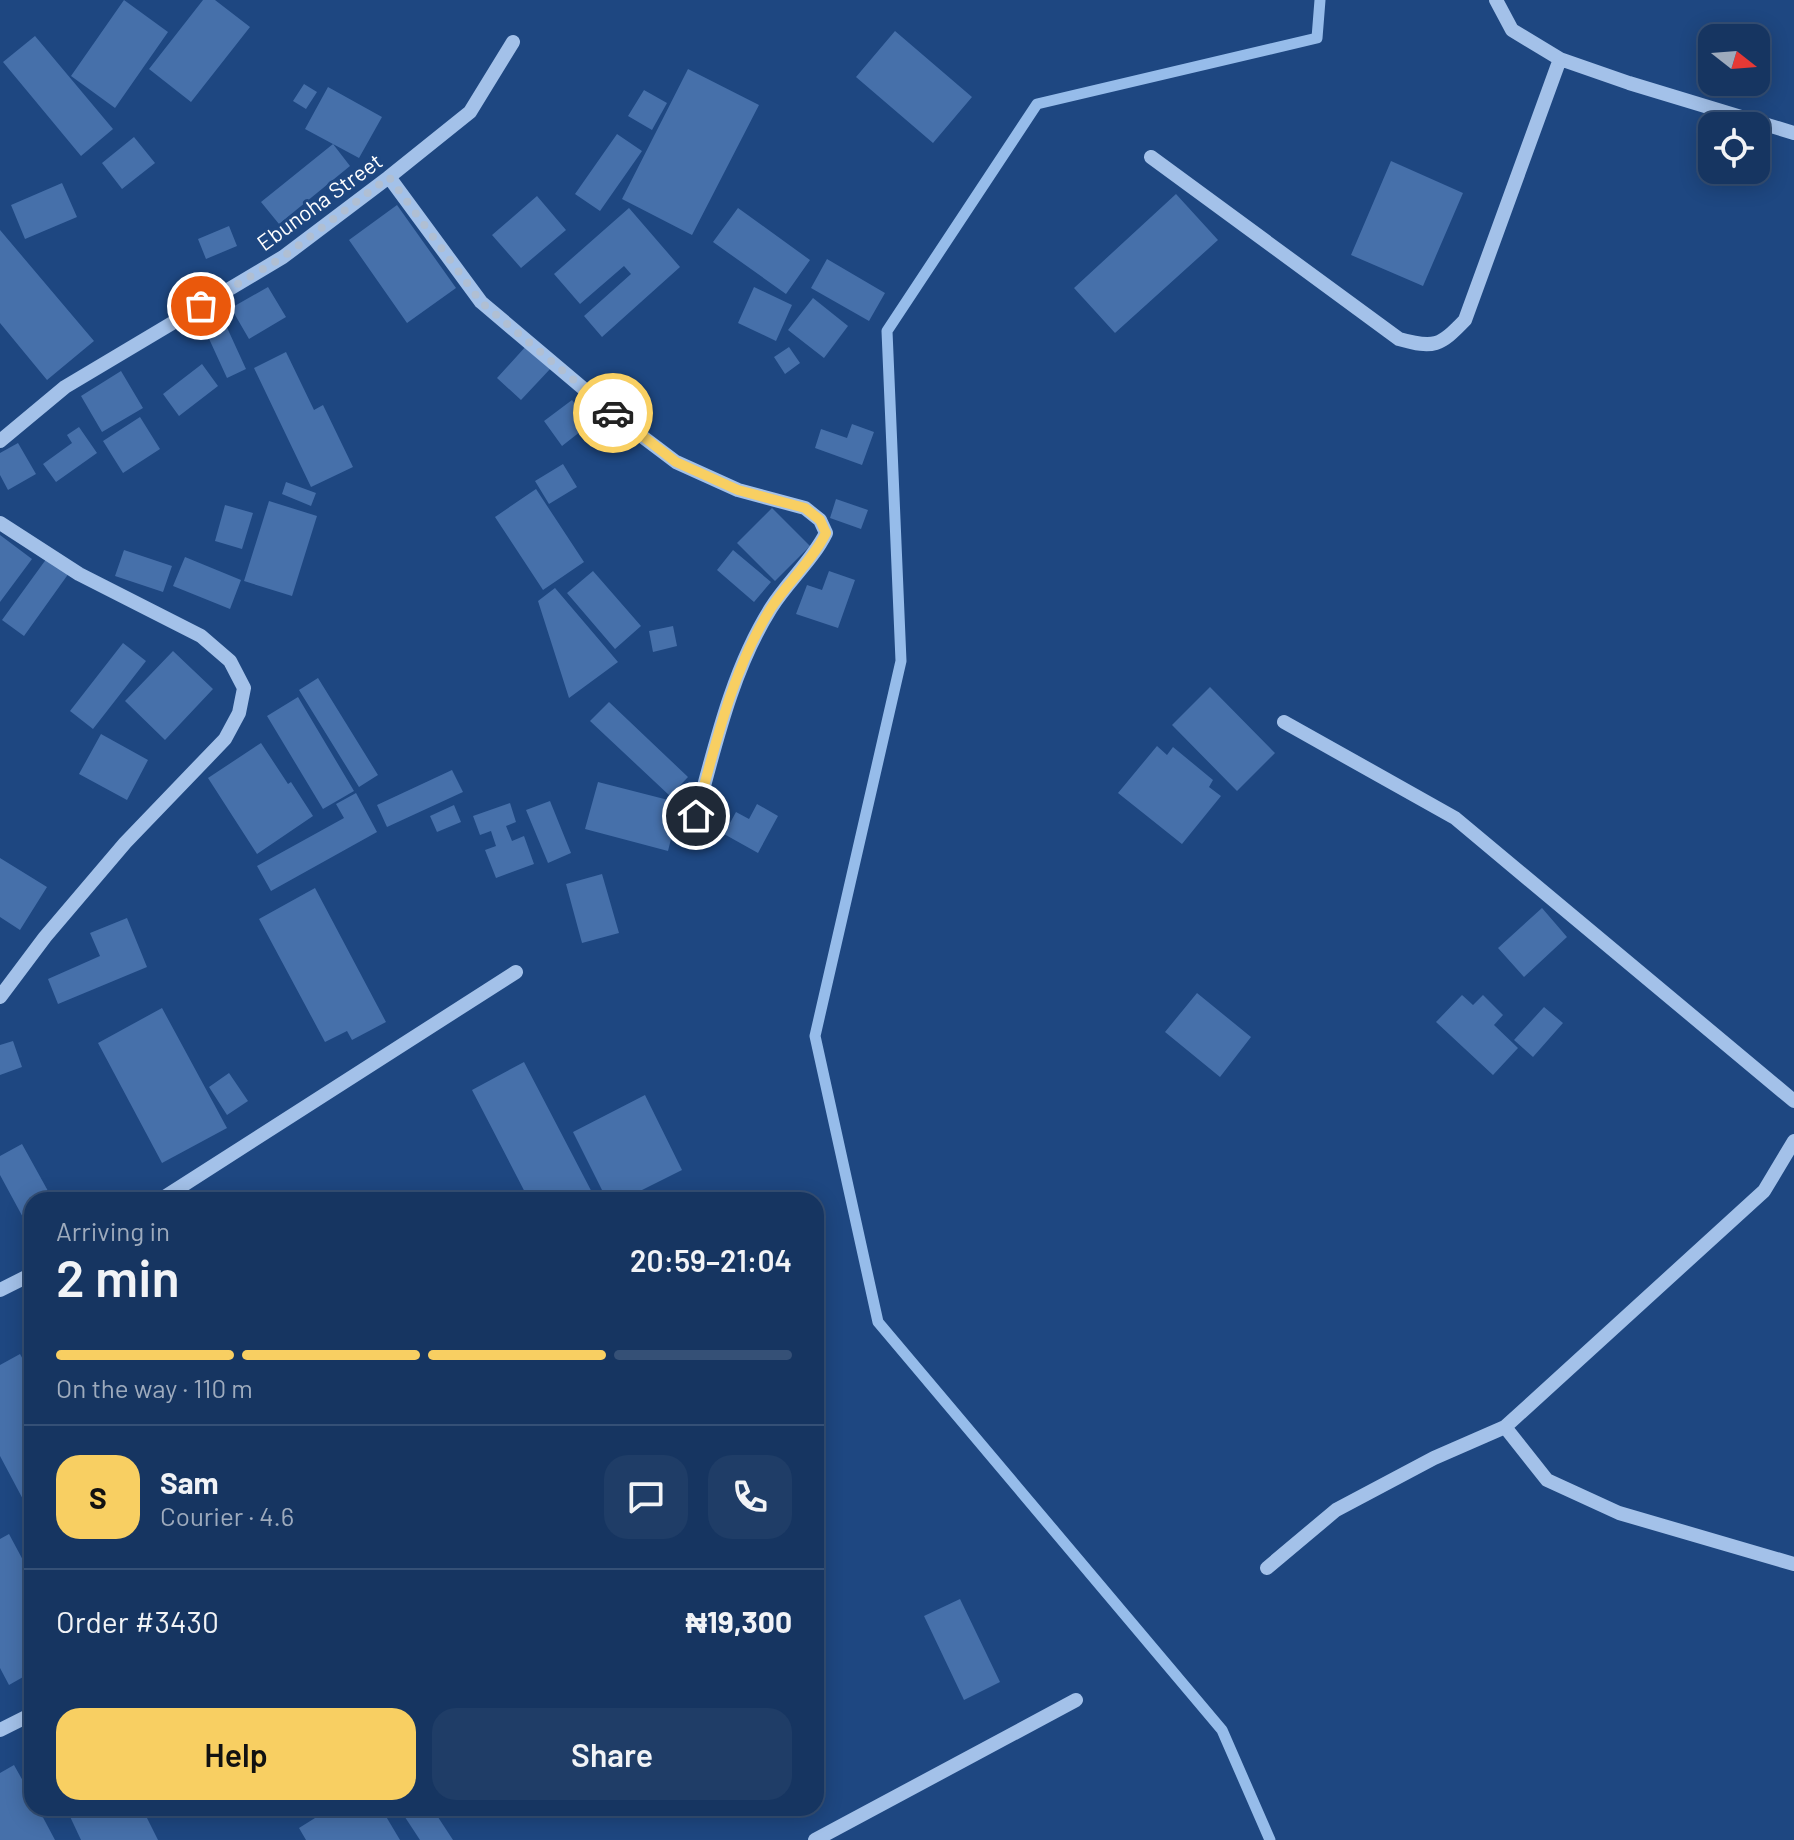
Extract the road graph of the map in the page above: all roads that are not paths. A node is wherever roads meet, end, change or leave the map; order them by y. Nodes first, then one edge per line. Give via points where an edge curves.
1 (1496, 0) edge
2 (513, 42) dead end
3 (1560, 59) junction
4 (1794, 133) edge
5 (1151, 157) dead end
6 (389, 177) junction
7 (0, 441) edge
8 (0, 523) edge
9 (1284, 722) dead end
10 (696, 816) dead end
11 (516, 972) dead end
12 (0, 997) edge
13 (1794, 1101) edge
14 (1794, 1141) edge
15 (172, 1192) edge
16 (24, 1278) edge
17 (0, 1290) edge
18 (1505, 1427) junction
19 (1794, 1564) edge
20 (1267, 1568) dead end
21 (1076, 1700) dead end
22 (24, 1718) edge
23 (0, 1730) edge
24 (815, 1840) edge

1 - 3 street via 1512,30
2 - 6 street, Ebunoha Street via 470,112
3 - 4 street
3 - 5 street via 1465,320 1446,340 1424,346 1399,339
6 - 7 street, Ebunoha Street via 283,257 65,387
6 - 10 street via 481,302 623,422 676,462 738,490 805,508 820,520 826,533 819,547 772,607 737,682
8 - 12 street via 79,574 201,636 230,661 244,688 239,713 225,739 125,843
9 - 13 street via 1455,818
11 - 15 street
14 - 18 street via 1764,1191
16 - 17 street
18 - 19 street via 1547,1480 1619,1513
18 - 20 street via 1336,1510
21 - 24 street
22 - 23 street

